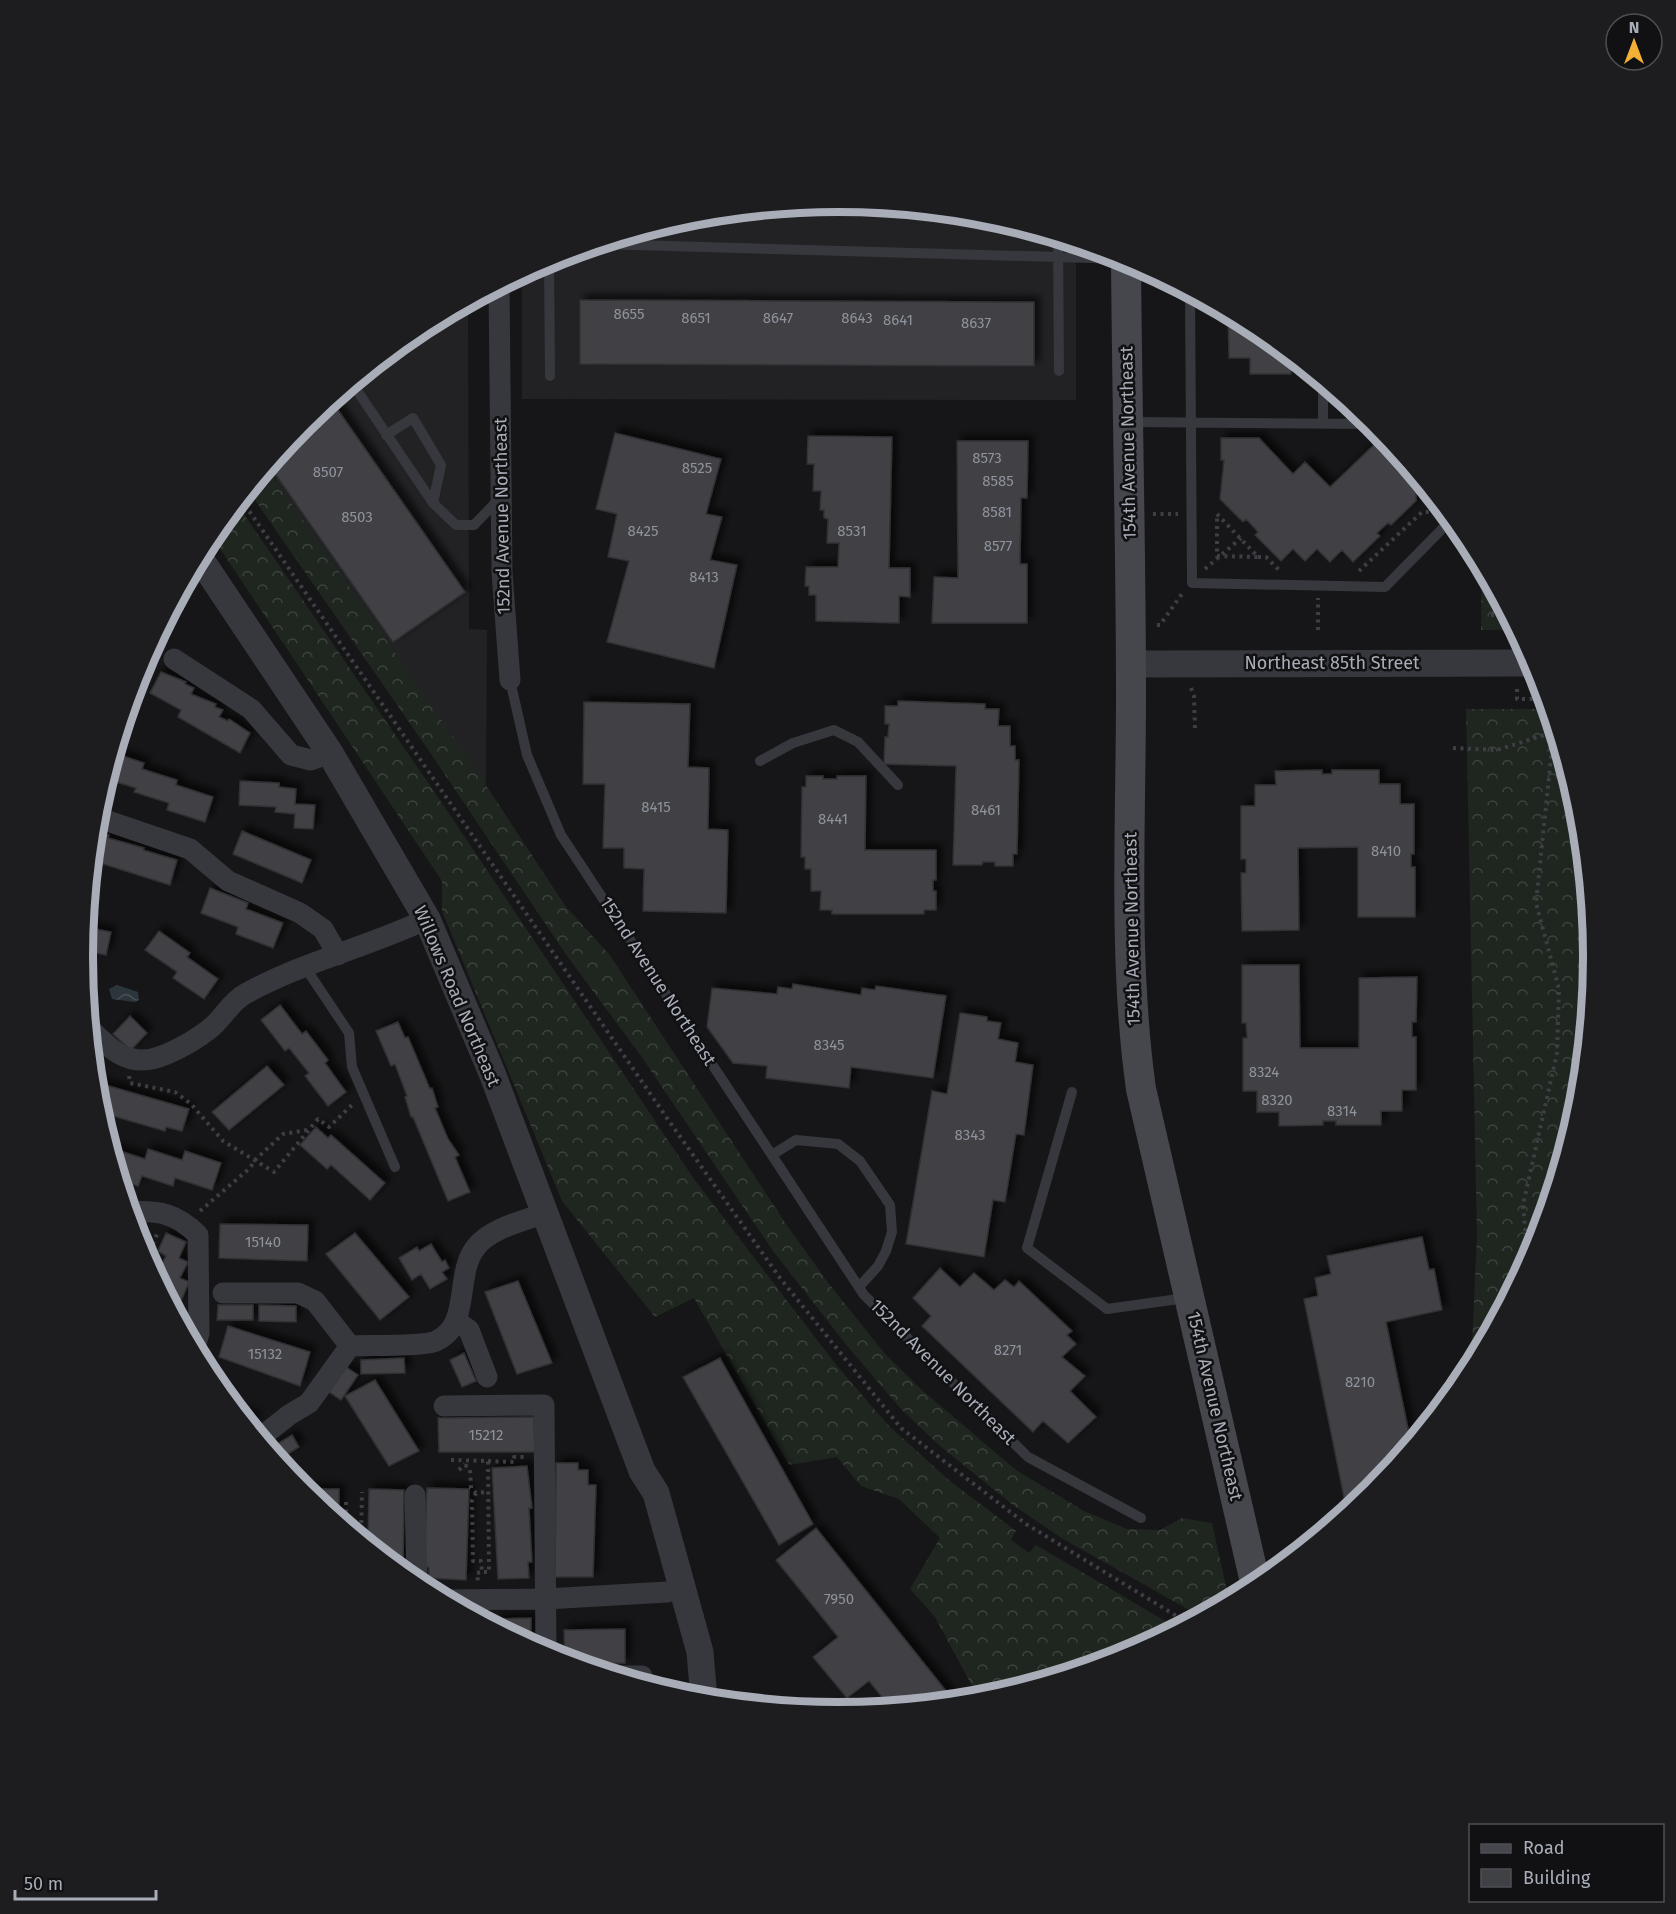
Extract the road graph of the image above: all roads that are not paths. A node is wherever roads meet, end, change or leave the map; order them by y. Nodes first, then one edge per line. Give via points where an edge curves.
1 (621, 245) edge
2 (1058, 246) edge
3 (1058, 258) junction
4 (1095, 259) edge
5 (1126, 270) edge
6 (549, 271) edge
7 (499, 294) edge
8 (1191, 302) edge
9 (1059, 371) dead end
10 (550, 376) dead end
11 (356, 389) edge
12 (1323, 392) edge
13 (1128, 422) junction
14 (1190, 422) junction
15 (1323, 423) junction
16 (1358, 424) edge
17 (386, 435) junction
18 (503, 496) junction
19 (433, 503) junction
20 (1445, 526) edge
21 (205, 566) edge
22 (174, 659) dead end
23 (1522, 663) edge
24 (1131, 664) junction
25 (510, 680) joint
26 (330, 753) junction
27 (760, 761) dead end
28 (898, 785) dead end
29 (106, 820) edge
30 (427, 919) junction
31 (338, 955) junction
32 (305, 967) junction
33 (98, 1037) edge
34 (1072, 1092) dead end
35 (772, 1155) junction
36 (394, 1167) dead end
37 (139, 1212) edge
38 (545, 1213) junction
39 (859, 1287) junction
40 (223, 1293) dead end
41 (1190, 1297) junction
42 (456, 1321) junction
43 (198, 1338) edge
44 (350, 1346) junction
45 (487, 1377) dead end
46 (444, 1406) dead end
47 (266, 1434) edge
48 (642, 1471) junction
49 (415, 1495) dead end
50 (1141, 1518) dead end
51 (417, 1571) edge
52 (1253, 1575) edge
53 (667, 1592) junction
54 (546, 1599) junction
55 (462, 1600) edge
56 (546, 1642) edge
57 (701, 1689) edge
58 (703, 1690) edge

1 - 3 lane
2 - 3 lane
3 - 4 lane
3 - 9 lane
5 - 13 main road, 154th Avenue Northeast
6 - 10 lane
7 - 18 street, 152nd Avenue Northeast
8 - 14 lane
11 - 17 lane
12 - 15 lane
13 - 14 lane
13 - 24 main road, 154th Avenue Northeast
14 - 15 lane
14 - 20 lane via 1192,583 1385,587
15 - 16 lane
17 - 19 lane
17 - 19 lane via 412,418 441,465
18 - 19 lane via 474,525 456,525
18 - 25 street, 152nd Avenue Northeast via 502,572
21 - 26 street, Willows Road Northeast
22 - 26 street via 251,709 291,755 311,760
23 - 24 street, Northeast 85th Street
24 - 41 main road, 154th Avenue Northeast via 1135,1045
25 - 35 lane, 152nd Avenue Northeast via 527,755 561,835
26 - 30 street, Willows Road Northeast
27 - 28 lane via 793,743 834,730 858,742
29 - 31 street via 190,849 228,881 300,913 323,929
30 - 31 street
30 - 38 street, Willows Road Northeast
31 - 32 street
32 - 33 street via 242,995 212,1027 152,1059 128,1058 111,1050
32 - 36 lane via 349,1033 352,1067
34 - 41 lane via 1027,1248 1107,1309
35 - 39 lane, 152nd Avenue Northeast
35 - 39 lane via 796,1140 838,1144 860,1161 890,1205 892,1232 886,1251
37 - 43 street via 156,1211 186,1223 198,1235
38 - 42 street via 493,1234 476,1247 468,1262
38 - 48 street, Willows Road Northeast
39 - 50 lane, 152nd Avenue Northeast via 1028,1457
40 - 44 street via 298,1293 315,1300
41 - 52 main road, 154th Avenue Northeast
42 - 44 street via 448,1334 434,1342
42 - 45 street via 469,1330
44 - 47 street via 309,1403
46 - 54 street via 544,1405
48 - 53 street, Willows Road Northeast via 641,1497
48 - 58 street, Willows Road Northeast via 656,1493 700,1652
49 - 51 street
53 - 54 street
53 - 57 street, Willows Road Northeast
54 - 55 street
54 - 56 street

